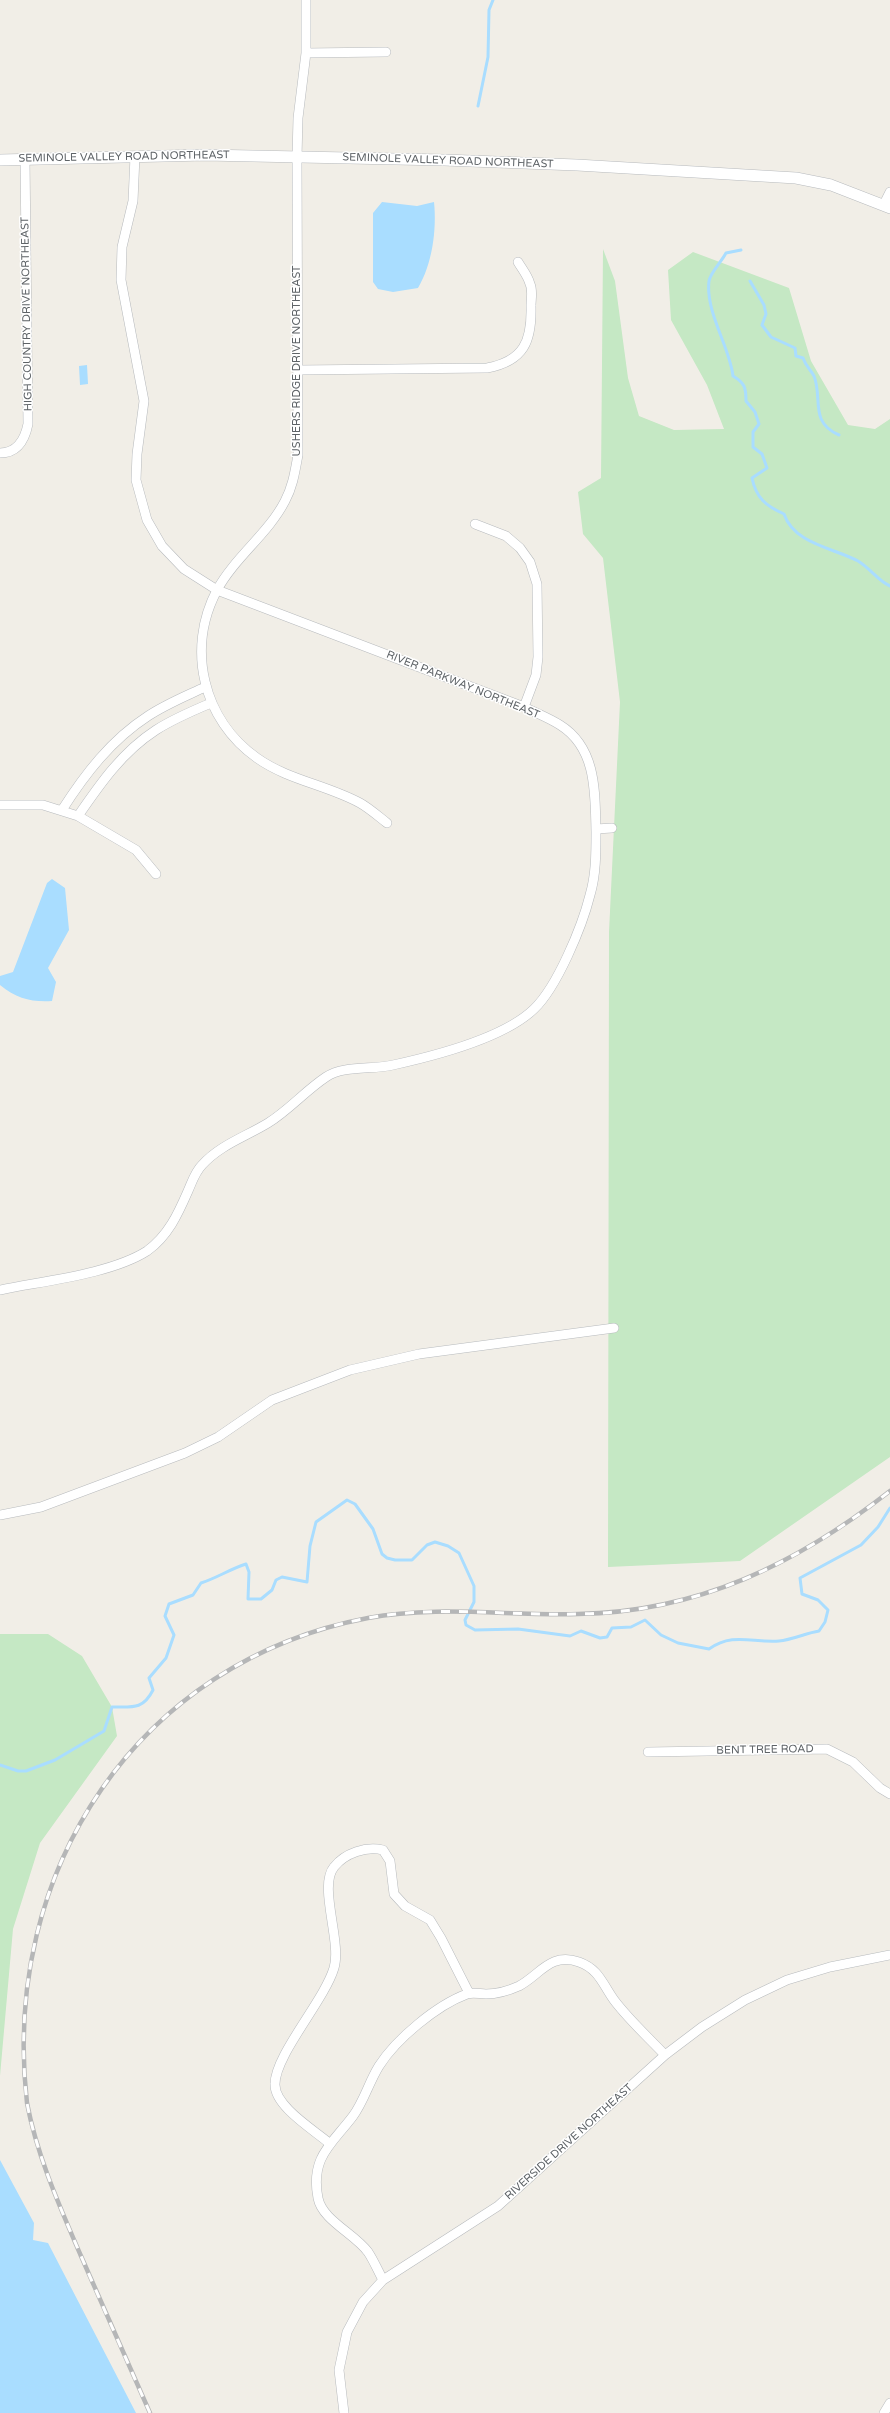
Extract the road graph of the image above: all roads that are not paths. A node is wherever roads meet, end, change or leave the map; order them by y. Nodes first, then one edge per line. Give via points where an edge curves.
1 (306, 0) edge
2 (386, 52) dead end
3 (306, 53) junction
4 (135, 156) junction
5 (297, 157) junction
6 (25, 159) junction
7 (0, 160) edge
8 (890, 192) edge
9 (887, 206) edge
10 (518, 262) dead end
11 (299, 370) junction
12 (0, 453) edge
13 (475, 524) dead end
14 (217, 590) junction
15 (205, 687) junction
16 (211, 703) junction
17 (524, 707) junction
18 (0, 805) edge
19 (62, 810) junction
20 (78, 816) junction
21 (387, 823) dead end
22 (612, 828) dead end
23 (596, 829) junction
24 (156, 874) dead end
25 (0, 1290) edge
26 (614, 1328) dead end
27 (0, 1515) edge
28 (648, 1752) dead end
29 (890, 1794) edge
30 (890, 1955) edge
31 (468, 1993) junction
32 (665, 2055) junction
33 (329, 2143) junction
34 (383, 2280) junction
35 (890, 2403) edge
36 (344, 2413) edge
37 (884, 2413) edge

1 - 3 street, USHERS RIDGE DRIVE NORTHEAST
2 - 3 street
3 - 5 street, USHERS RIDGE DRIVE NORTHEAST via 298,118
4 - 5 street, SEMINOLE VALLEY ROAD NORTHEAST
4 - 6 street, SEMINOLE VALLEY ROAD NORTHEAST
4 - 14 street, RIVER PARKWAY NORTHEAST via 134,201 122,247 121,280 144,401 136,480 147,520 162,546 184,569
5 - 9 street, SEMINOLE VALLEY ROAD NORTHEAST via 577,165 796,178 831,185
5 - 11 street, USHERS RIDGE DRIVE NORTHEAST
6 - 7 street, SEMINOLE VALLEY ROAD NORTHEAST
6 - 12 street, HIGH COUNTRY DRIVE NORTHEAST via 28,424 25,436 18,447
8 - 9 street
10 - 11 street via 531,284 532,327 527,343 515,357 502,365 487,368
11 - 14 street, USHERS RIDGE DRIVE NORTHEAST via 298,455 294,479 285,501 272,521 231,569
13 - 17 street via 506,536 520,548 530,562 537,584 538,657 536,675
14 - 15 street, USHERS RIDGE DRIVE NORTHEAST via 201,643
14 - 17 street, RIVER PARKWAY NORTHEAST
15 - 16 street, USHERS RIDGE DRIVE NORTHEAST
15 - 19 street via 148,715 124,734 82,779
16 - 20 street via 156,730 136,746 113,767
16 - 21 street, USHERS RIDGE DRIVE NORTHEAST via 224,726 258,758 282,772 360,803
17 - 23 street, RIVER PARKWAY NORTHEAST via 562,726 580,744 590,765 595,790
18 - 19 street via 42,806
19 - 20 street
20 - 24 street via 136,850
22 - 23 street
23 - 25 street, RIVER PARKWAY NORTHEAST via 596,860 590,895 573,942 552,986 534,1009 493,1036 392,1066 329,1075 269,1122 215,1152 199,1167 178,1216 164,1235 149,1249 131,1260 108,1268
26 - 27 street via 419,1354 350,1370 272,1400 218,1437 185,1453 41,1507
28 - 29 street, BENT TREE ROAD via 827,1749 853,1762 880,1788
30 - 32 street, RIVERSIDE DRIVE NORTHEAST via 830,1967 787,1980 744,2000
31 - 32 street via 505,1992 520,1985 541,1967 555,1961 579,1962 591,1968 604,1981 614,1999
31 - 33 street via 409,2030 395,2045 380,2065 353,2116
31 - 33 street via 430,1920 406,1906 394,1894 390,1861 383,1850 370,1847 358,1851 333,1867 328,1881 336,1944 334,1968 281,2062 274,2085 283,2105
32 - 34 street, RIVERSIDE DRIVE NORTHEAST via 498,2206
33 - 34 street via 320,2165 318,2200 326,2214 368,2252
34 - 36 street, RIVERSIDE DRIVE NORTHEAST via 363,2302 347,2332 339,2370
35 - 37 street

